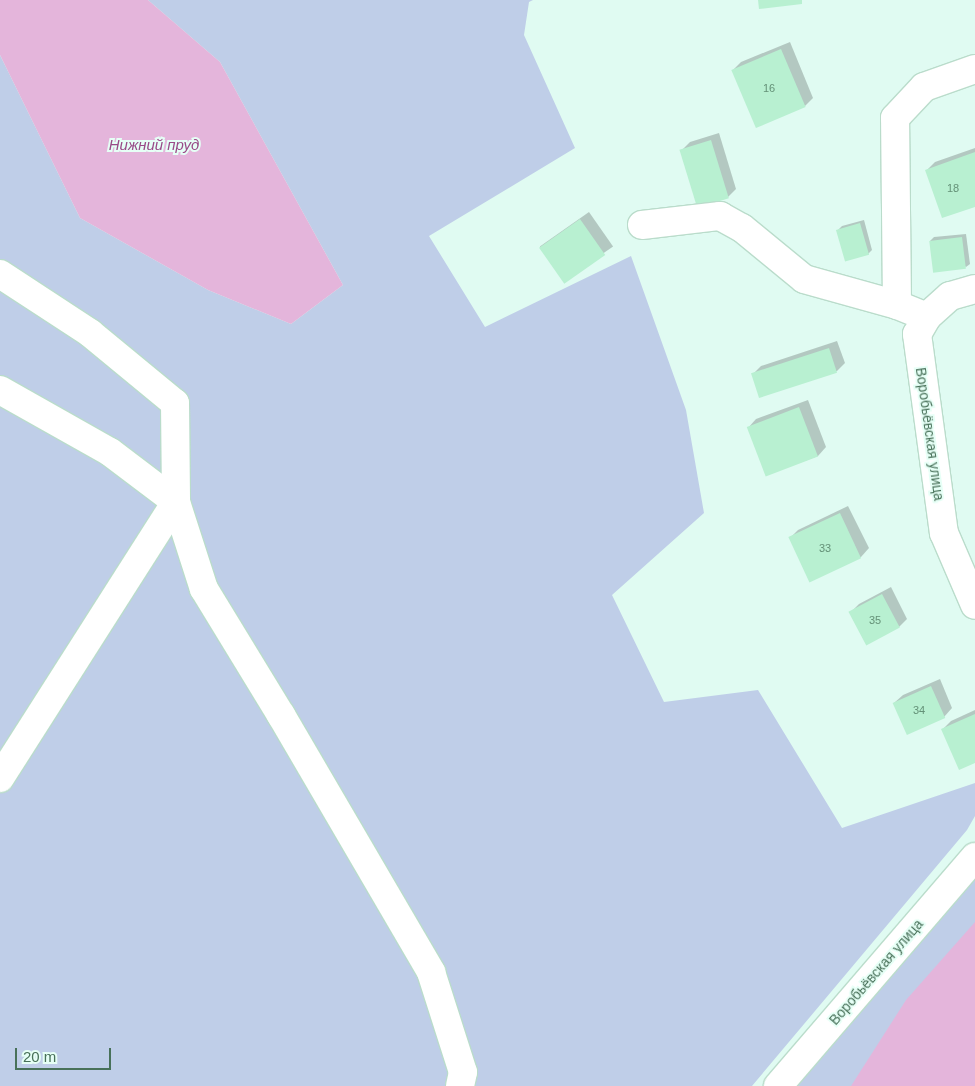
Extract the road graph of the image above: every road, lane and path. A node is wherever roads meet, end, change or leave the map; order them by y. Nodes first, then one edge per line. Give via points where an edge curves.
1 (975, 69) edge
2 (642, 225) dead end
3 (0, 274) edge
4 (975, 289) edge
5 (896, 305) junction
6 (927, 316) junction
7 (0, 390) edge
8 (176, 502) junction
9 (975, 606) edge
10 (0, 778) edge
11 (975, 857) edge
12 (460, 1086) edge
13 (778, 1086) edge

1 - 5 street via 924,87 895,118
2 - 5 street via 720,216 742,228 804,279
3 - 8 street via 90,333 175,403
4 - 6 street, Воробьёвская улица via 950,296
5 - 6 street
6 - 9 street, Воробьёвская улица via 917,334 944,533
7 - 8 street via 110,452
8 - 10 street
8 - 12 street via 204,589 281,714 431,972 463,1072
11 - 13 street, Воробьёвская улица

